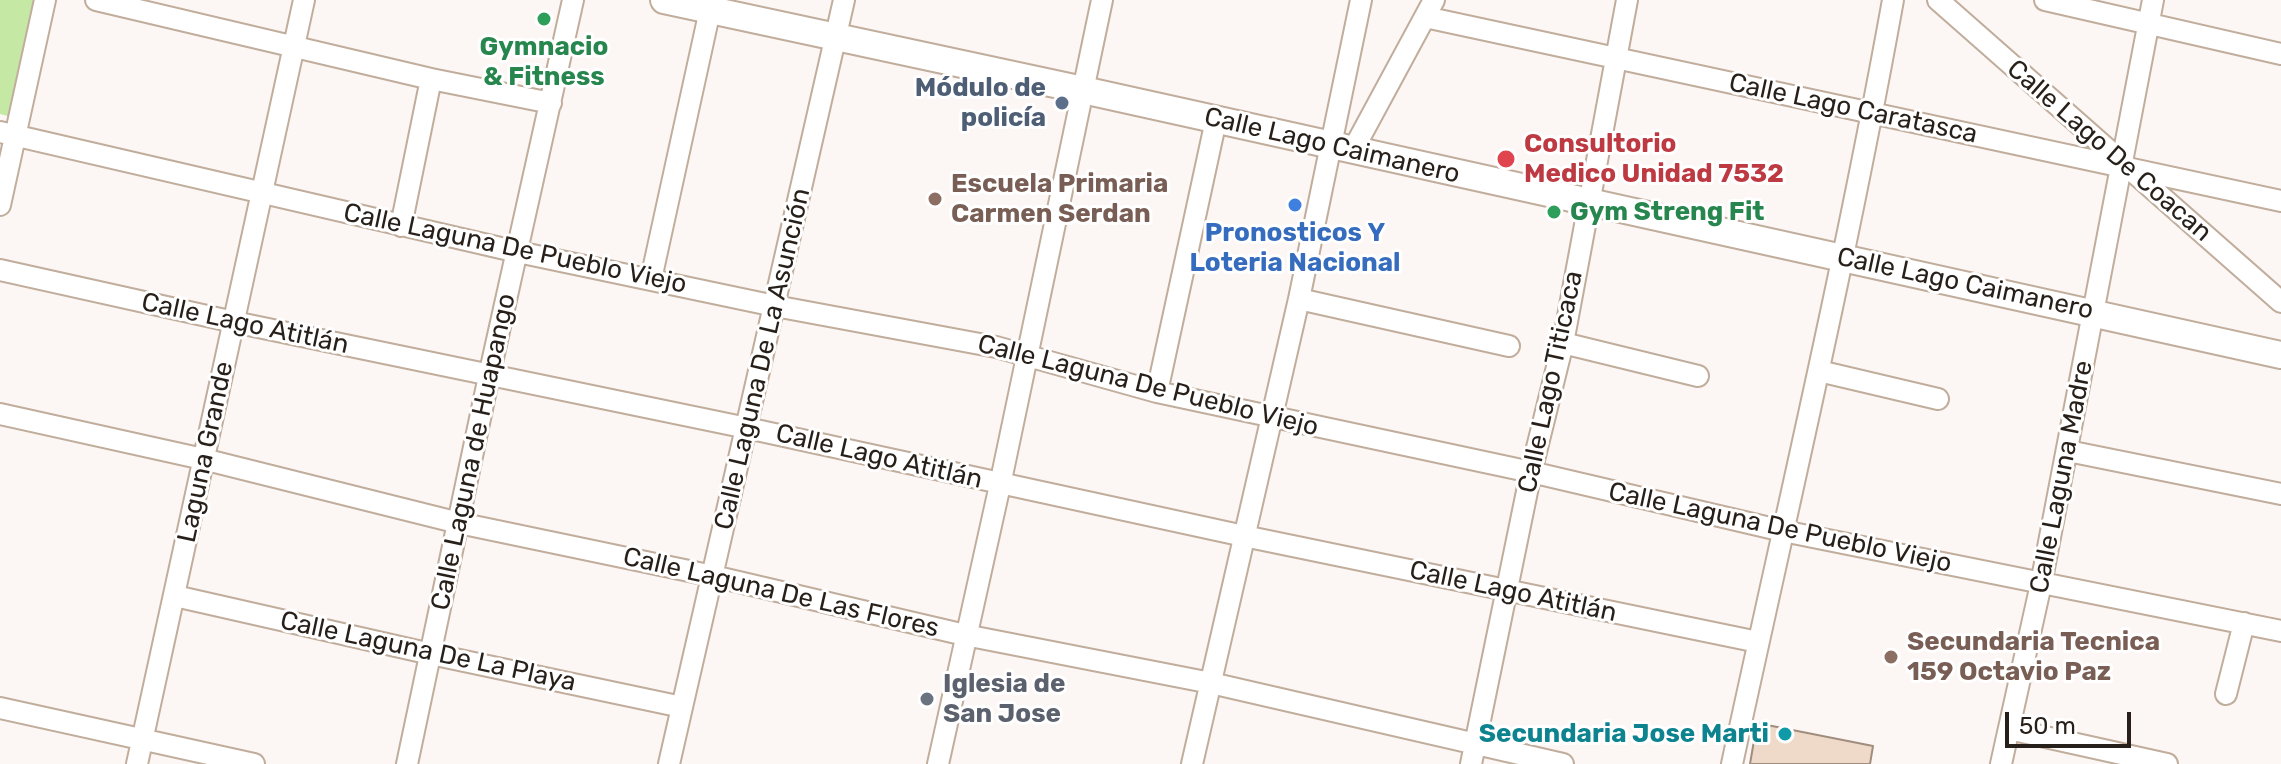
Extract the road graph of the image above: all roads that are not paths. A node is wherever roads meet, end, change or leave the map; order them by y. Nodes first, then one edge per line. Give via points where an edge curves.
1 (45, 0) edge
2 (96, 0) edge
3 (304, 0) edge
4 (573, 0) edge
5 (664, 0) edge
6 (844, 0) edge
7 (1102, 0) edge
8 (1361, 0) edge
9 (1627, 0) edge
10 (1893, 0) edge
11 (1938, 0) edge
12 (2045, 0) edge
13 (2153, 0) edge
14 (1430, 8) edge
15 (710, 10) junction
16 (2149, 24) junction
17 (837, 36) junction
18 (295, 47) junction
19 (2281, 54) edge
20 (1616, 58) junction
21 (431, 79) junction
22 (1083, 90) junction
23 (551, 103) junction
24 (1873, 114) junction
25 (1216, 120) junction
26 (8, 133) edge
27 (1342, 148) junction
28 (2123, 165) junction
29 (263, 192) junction
30 (2281, 201) edge
31 (1587, 203) junction
32 (0, 205) edge
33 (401, 226) junction
34 (518, 252) junction
35 (1842, 257) junction
36 (0, 270) edge
37 (651, 279) junction
38 (1299, 299) junction
39 (2281, 302) edge
40 (775, 306) junction
41 (2095, 312) junction
42 (234, 322) junction
43 (1563, 343) junction
44 (1509, 346) dead end
45 (2281, 355) edge
46 (1026, 357) junction
47 (1819, 371) junction
48 (489, 376) junction
49 (1698, 376) dead end
50 (1157, 392) junction
51 (1938, 399) dead end
52 (0, 414) edge
53 (1271, 417) junction
54 (747, 428) junction
55 (2068, 451) junction
56 (203, 459) junction
57 (1531, 472) junction
58 (1000, 485) junction
59 (2281, 494) edge
60 (459, 523) junction
61 (1783, 531) junction
62 (1244, 536) junction
63 (713, 576) junction
64 (2041, 584) junction
65 (1508, 591) junction
66 (175, 596) junction
67 (2244, 623) junction
68 (2281, 631) edge
69 (965, 635) junction
70 (1758, 642) junction
71 (431, 654) junction
72 (1211, 683) junction
73 (2226, 694) dead end
74 (682, 707) junction
75 (0, 708) edge
76 (2009, 729) junction
77 (143, 738) junction
78 (1476, 743) junction
79 (137, 764) edge
80 (254, 764) edge
81 (407, 764) edge
82 (669, 764) edge
83 (938, 764) edge
84 (1192, 764) edge
85 (1471, 764) edge
86 (1563, 764) edge
87 (1732, 764) edge
88 (2001, 764) edge
89 (2167, 764) edge

1 - 26 street
2 - 18 street
3 - 18 street, Laguna Grande
4 - 23 street, Calle Laguna de Huapango
5 - 15 street, Calle Lago Caimanero
6 - 17 street, Calle Laguna De La Asunción
7 - 22 street
8 - 27 street
9 - 20 street, Calle Lago Titicaca
10 - 24 street
11 - 28 street, Calle Lago De Coacan
12 - 16 street
13 - 16 street, Calle Laguna Madre
14 - 20 street, Calle Lago Caratasca
14 - 27 street
15 - 17 street, Calle Lago Caimanero
15 - 37 street
16 - 19 street
16 - 28 street, Calle Laguna Madre
17 - 22 street, Calle Lago Caimanero
17 - 40 street, Calle Laguna De La Asunción
18 - 21 street
18 - 29 street, Laguna Grande
20 - 24 street, Calle Lago Caratasca
20 - 31 street, Calle Lago Titicaca
21 - 23 street
21 - 33 street
22 - 25 street, Calle Lago Caimanero
22 - 46 street
23 - 34 street, Calle Laguna de Huapango
24 - 28 street, Calle Lago Caratasca
24 - 35 street
25 - 27 street, Calle Lago Caimanero
25 - 50 street
26 - 29 street, Calle Laguna De Pueblo Viejo
26 - 32 street
27 - 31 street, Calle Lago Caimanero
27 - 38 street
28 - 30 street, Calle Lago Caratasca
28 - 39 street, Calle Lago De Coacan
28 - 41 street, Calle Laguna Madre
29 - 33 street, Calle Laguna De Pueblo Viejo
29 - 42 street, Laguna Grande
31 - 35 street, Calle Lago Caimanero
31 - 43 street, Calle Lago Titicaca
33 - 34 street, Calle Laguna De Pueblo Viejo
34 - 37 street, Calle Laguna De Pueblo Viejo
34 - 48 street, Calle Laguna de Huapango
35 - 41 street, Calle Lago Caimanero
35 - 47 street
36 - 42 street, Calle Lago Atitlán
37 - 40 street, Calle Laguna De Pueblo Viejo
38 - 44 street
38 - 53 street
40 - 46 street, Calle Laguna De Pueblo Viejo
40 - 54 street, Calle Laguna De La Asunción
41 - 45 street, Calle Lago Caimanero
41 - 55 street, Calle Laguna Madre
42 - 48 street, Calle Lago Atitlán
42 - 56 street, Laguna Grande
43 - 49 street
43 - 57 street, Calle Lago Titicaca
46 - 50 street, Calle Laguna De Pueblo Viejo
46 - 58 street
47 - 51 street
47 - 61 street
48 - 54 street, Calle Lago Atitlán
48 - 60 street, Calle Laguna de Huapango
50 - 53 street, Calle Laguna De Pueblo Viejo
52 - 56 street, Calle Laguna De Las Flores
53 - 57 street, Calle Laguna De Pueblo Viejo
53 - 62 street
54 - 58 street, Calle Lago Atitlán
54 - 63 street, Calle Laguna De La Asunción
55 - 59 street
55 - 64 street, Calle Laguna Madre
56 - 60 street, Calle Laguna De Las Flores
56 - 66 street, Laguna Grande
57 - 61 street, Calle Laguna De Pueblo Viejo
57 - 65 street, Calle Lago Titicaca
58 - 62 street, Calle Lago Atitlán
58 - 69 street
60 - 63 street, Calle Laguna De Las Flores
60 - 71 street, Calle Laguna de Huapango
61 - 64 street, Calle Laguna De Pueblo Viejo
61 - 70 street
62 - 65 street, Calle Lago Atitlán
62 - 72 street
63 - 69 street, Calle Laguna De Las Flores
63 - 74 street, Calle Laguna De La Asunción
64 - 67 street, Calle Laguna De Pueblo Viejo
64 - 76 street, Calle Laguna Madre
65 - 70 street, Calle Lago Atitlán
65 - 78 street, Calle Lago Titicaca
66 - 71 street, Calle Laguna De La Playa
66 - 77 street, Laguna Grande
67 - 68 street, Calle Laguna De Pueblo Viejo
67 - 73 street
69 - 72 street, Calle Laguna De Las Flores
69 - 83 street
70 - 87 street
71 - 74 street, Calle Laguna De La Playa
71 - 81 street, Calle Laguna de Huapango
72 - 78 street, Calle Laguna De Las Flores
72 - 84 street
74 - 82 street, Calle Laguna De La Asunción
75 - 77 street
76 - 88 street, Calle Laguna Madre
76 - 89 street
77 - 79 street, Laguna Grande
77 - 80 street
78 - 85 street, Calle Lago Titicaca
78 - 86 street, Calle Laguna De Las Flores

